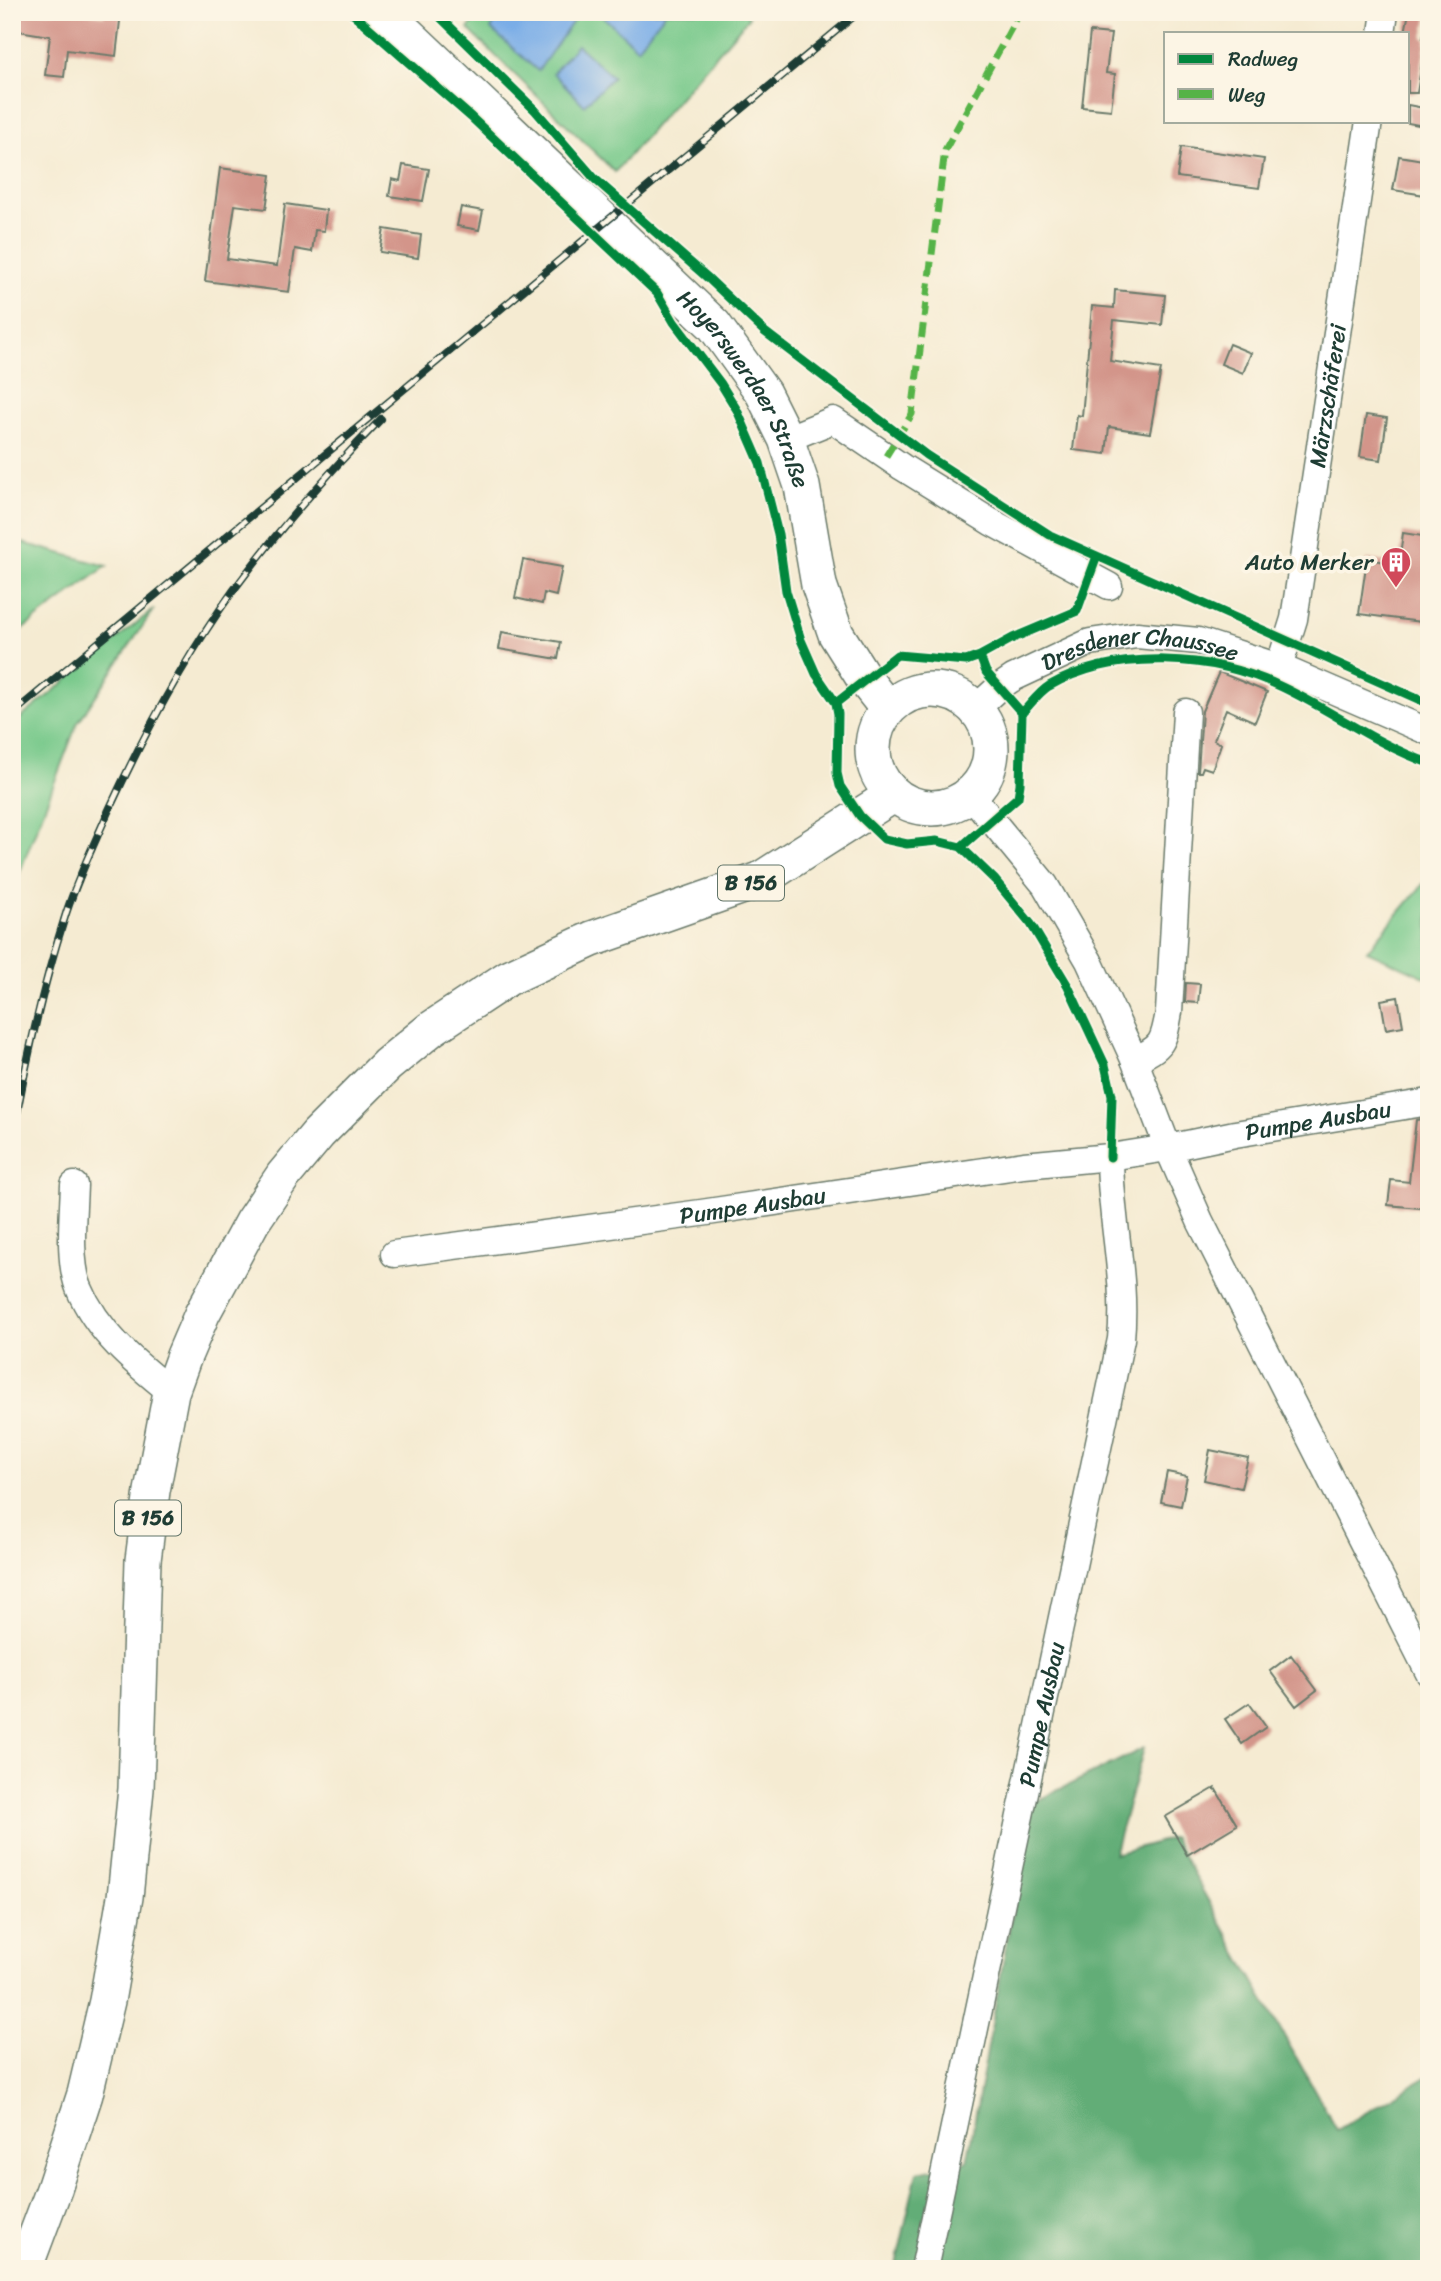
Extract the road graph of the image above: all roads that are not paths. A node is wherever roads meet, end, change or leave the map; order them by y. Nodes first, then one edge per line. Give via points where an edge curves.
1 (384, 12) edge
2 (1385, 12) edge
3 (1382, 32) edge
4 (1369, 122) edge
5 (786, 439) junction
6 (1110, 586) dead end
7 (1279, 667) junction
8 (887, 708) junction
9 (976, 708) junction
10 (1186, 712) dead end
11 (1429, 732) edge
12 (893, 795) junction
13 (971, 795) junction
14 (1134, 1059) junction
15 (1429, 1102) edge
16 (1168, 1148) junction
17 (1111, 1157) junction
18 (74, 1185) dead end
19 (394, 1254) dead end
20 (171, 1392) junction
21 (1429, 1673) edge
22 (24, 2269) edge
23 (924, 2269) edge

1 - 5 main road, Hoyerswerdaer Straße via 714,325 763,393
2 - 3 street
4 - 7 street, Märzschäferei via 1294,620
5 - 6 street via 833,420 991,522
5 - 8 main road, Hoyerswerdaer Straße via 802,486 819,585 836,634
7 - 9 street, Dresdener Chaussee via 1198,641 1137,635 1113,638 1090,642 1013,678
7 - 11 street, Dresdener Chaussee
8 - 9 main road via 909,695 933,690 958,695
8 - 12 main road via 877,724 873,745 875,765
9 - 13 main road via 991,737 991,761
10 - 14 street via 1169,1012 1164,1038 1151,1053
12 - 13 main road via 929,809 951,806
12 - 20 main road, B 156 via 760,880 592,939 508,978 413,1043 344,1106 283,1177 226,1268
13 - 14 street via 1045,885 1089,961
14 - 16 street
15 - 16 street, Pumpe Ausbau
16 - 17 street, Pumpe Ausbau
16 - 21 street via 1200,1221
17 - 19 street, Pumpe Ausbau via 1024,1165
17 - 23 street, Pumpe Ausbau via 1110,1189 1124,1310 1122,1339
18 - 20 street via 71,1245 78,1286 103,1329
20 - 22 main road, B 156 via 143,1560 136,1789 125,1897 85,2094

